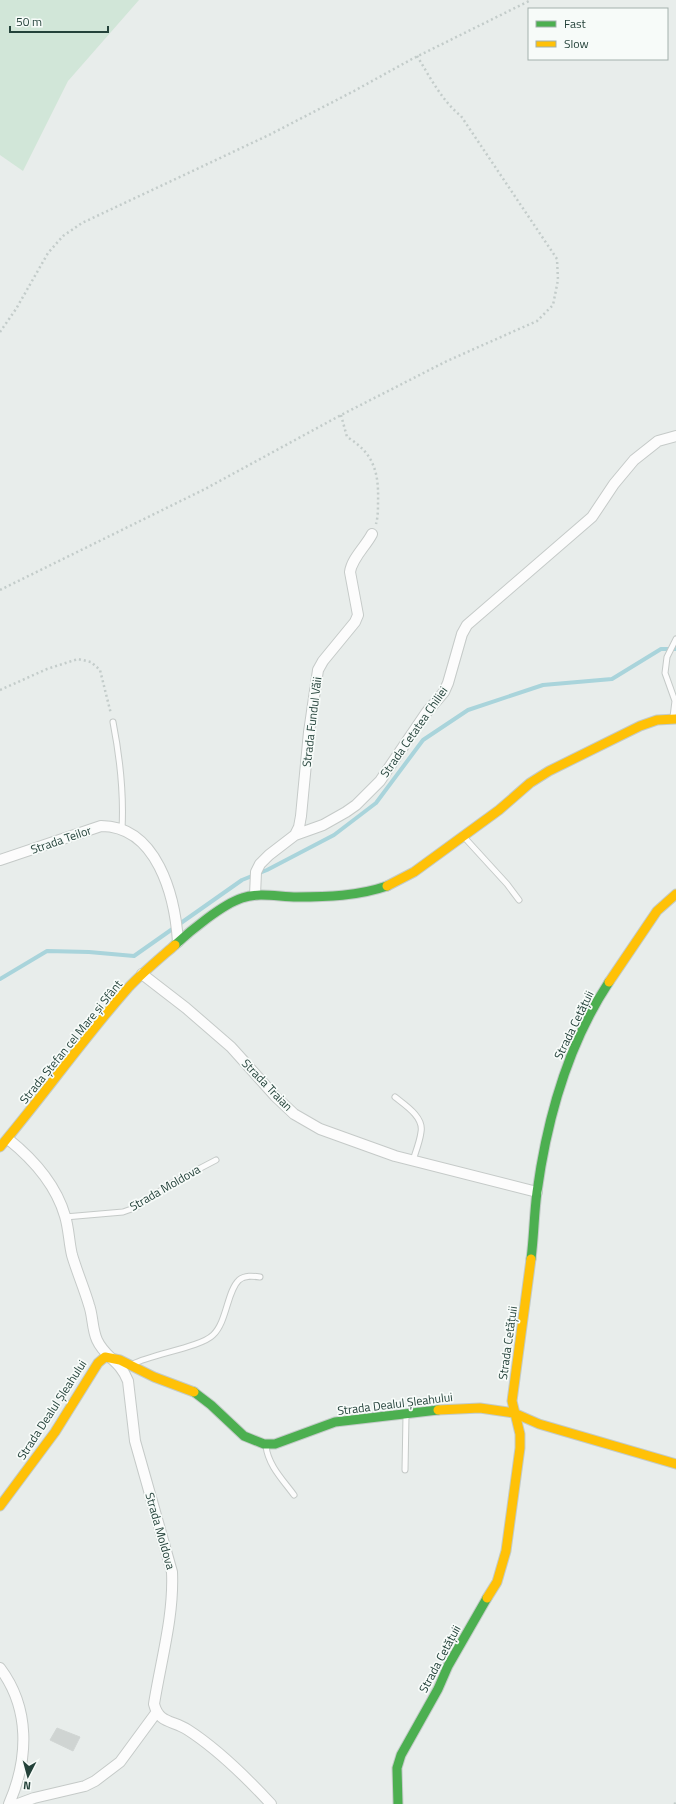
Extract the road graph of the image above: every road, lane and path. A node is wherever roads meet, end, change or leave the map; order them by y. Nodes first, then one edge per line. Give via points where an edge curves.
1 (532, 0) edge
2 (418, 56) junction
3 (0, 332) edge
4 (341, 415) junction
5 (676, 436) edge
6 (372, 534) joint
7 (0, 590) edge
8 (675, 639) edge
9 (0, 690) edge
10 (674, 719) edge
11 (113, 722) joint
12 (122, 829) junction
13 (296, 835) junction
14 (463, 836) junction
15 (0, 860) edge
16 (676, 894) edge
17 (255, 895) junction
18 (519, 900) dead end
19 (178, 942) junction
20 (142, 974) junction
21 (395, 1097) dead end
22 (8, 1139) junction
23 (0, 1146) edge
24 (216, 1160) dead end
25 (413, 1160) junction
26 (537, 1192) junction
27 (65, 1217) junction
28 (260, 1277) dead end
29 (112, 1358) junction
30 (132, 1364) junction
31 (514, 1413) junction
32 (406, 1415) junction
33 (266, 1445) junction
34 (676, 1464) edge
35 (405, 1470) dead end
36 (294, 1495) dead end
37 (0, 1506) edge
38 (0, 1668) edge
39 (156, 1713) junction
40 (10, 1804) edge
41 (18, 1804) edge
42 (271, 1804) edge
43 (398, 1804) edge

1 - 2 path
2 - 3 path via 269,135 82,223 63,236 48,253
2 - 4 path via 435,85 461,116 557,259 558,280 553,305 537,321 447,361
4 - 6 path via 347,437 360,444 372,460 379,482 377,520
4 - 7 path via 205,488
5 - 13 street, Strada Cetatea Chiliei via 658,441 642,453 614,484 592,517 467,626 462,634 444,692 368,794 335,819
6 - 13 street, Strada Fundul Văii via 351,565 358,615 318,670 301,816
8 - 10 lane via 667,657 665,673 675,701
9 - 11 path via 47,669 78,659 91,662 100,670
10 - 14 street, Strada Ștefan cel Mare și Sfânt via 657,720 640,726 549,772 530,783
11 - 12 lane via 120,758 124,802
12 - 15 street, Strada Teilor via 101,826
12 - 19 street, Strada Teilor via 134,836 156,860 169,889
13 - 17 street, Strada Cetatea Chiliei via 260,864 256,872
14 - 17 street, Strada Ștefan cel Mare și Sfânt via 414,872 386,887 344,896
14 - 18 lane
16 - 26 street, Strada Cetățuii via 658,911 618,967 577,1040 549,1126
17 - 19 street, Strada Ștefan cel Mare și Sfânt via 227,905
19 - 20 street, Strada Ștefan cel Mare și Sfânt
20 - 22 street, Strada Ștefan cel Mare și Sfânt via 112,1006
20 - 25 street, Strada Traian via 231,1047 294,1114 332,1134
21 - 25 lane via 417,1116 420,1123 422,1131
22 - 23 street, Strada Ștefan cel Mare și Sfânt
22 - 27 street, Strada Moldova via 26,1153 43,1173
24 - 27 lane, Strada Moldova via 170,1184 137,1207 123,1212
25 - 26 street, Strada Traian
26 - 31 street, Strada Cetățuii via 527,1292 513,1390
27 - 29 street, Strada Moldova via 72,1254 91,1310 97,1340
28 - 30 lane via 248,1276 240,1280 234,1288 218,1330 212,1337
29 - 30 street
29 - 37 street, Strada Dealul Șleahului via 105,1357 98,1363 55,1432
29 - 39 street, Strada Moldova via 128,1381 135,1441 172,1572 166,1638 154,1704
30 - 33 street via 147,1374 203,1397 244,1436
31 - 32 street, Strada Dealul Șleahului via 480,1408
31 - 34 street, Strada Dealul Șleahului via 539,1424
31 - 43 street, Strada Cetățuii via 518,1422 520,1448 506,1551 498,1582 448,1666 401,1755 397,1768
32 - 33 street, Strada Dealul Șleahului via 335,1422
32 - 35 lane
33 - 36 lane via 267,1457
38 - 40 street via 16,1694 23,1734 21,1767
39 - 41 street via 120,1762 95,1781
39 - 42 street via 204,1740

